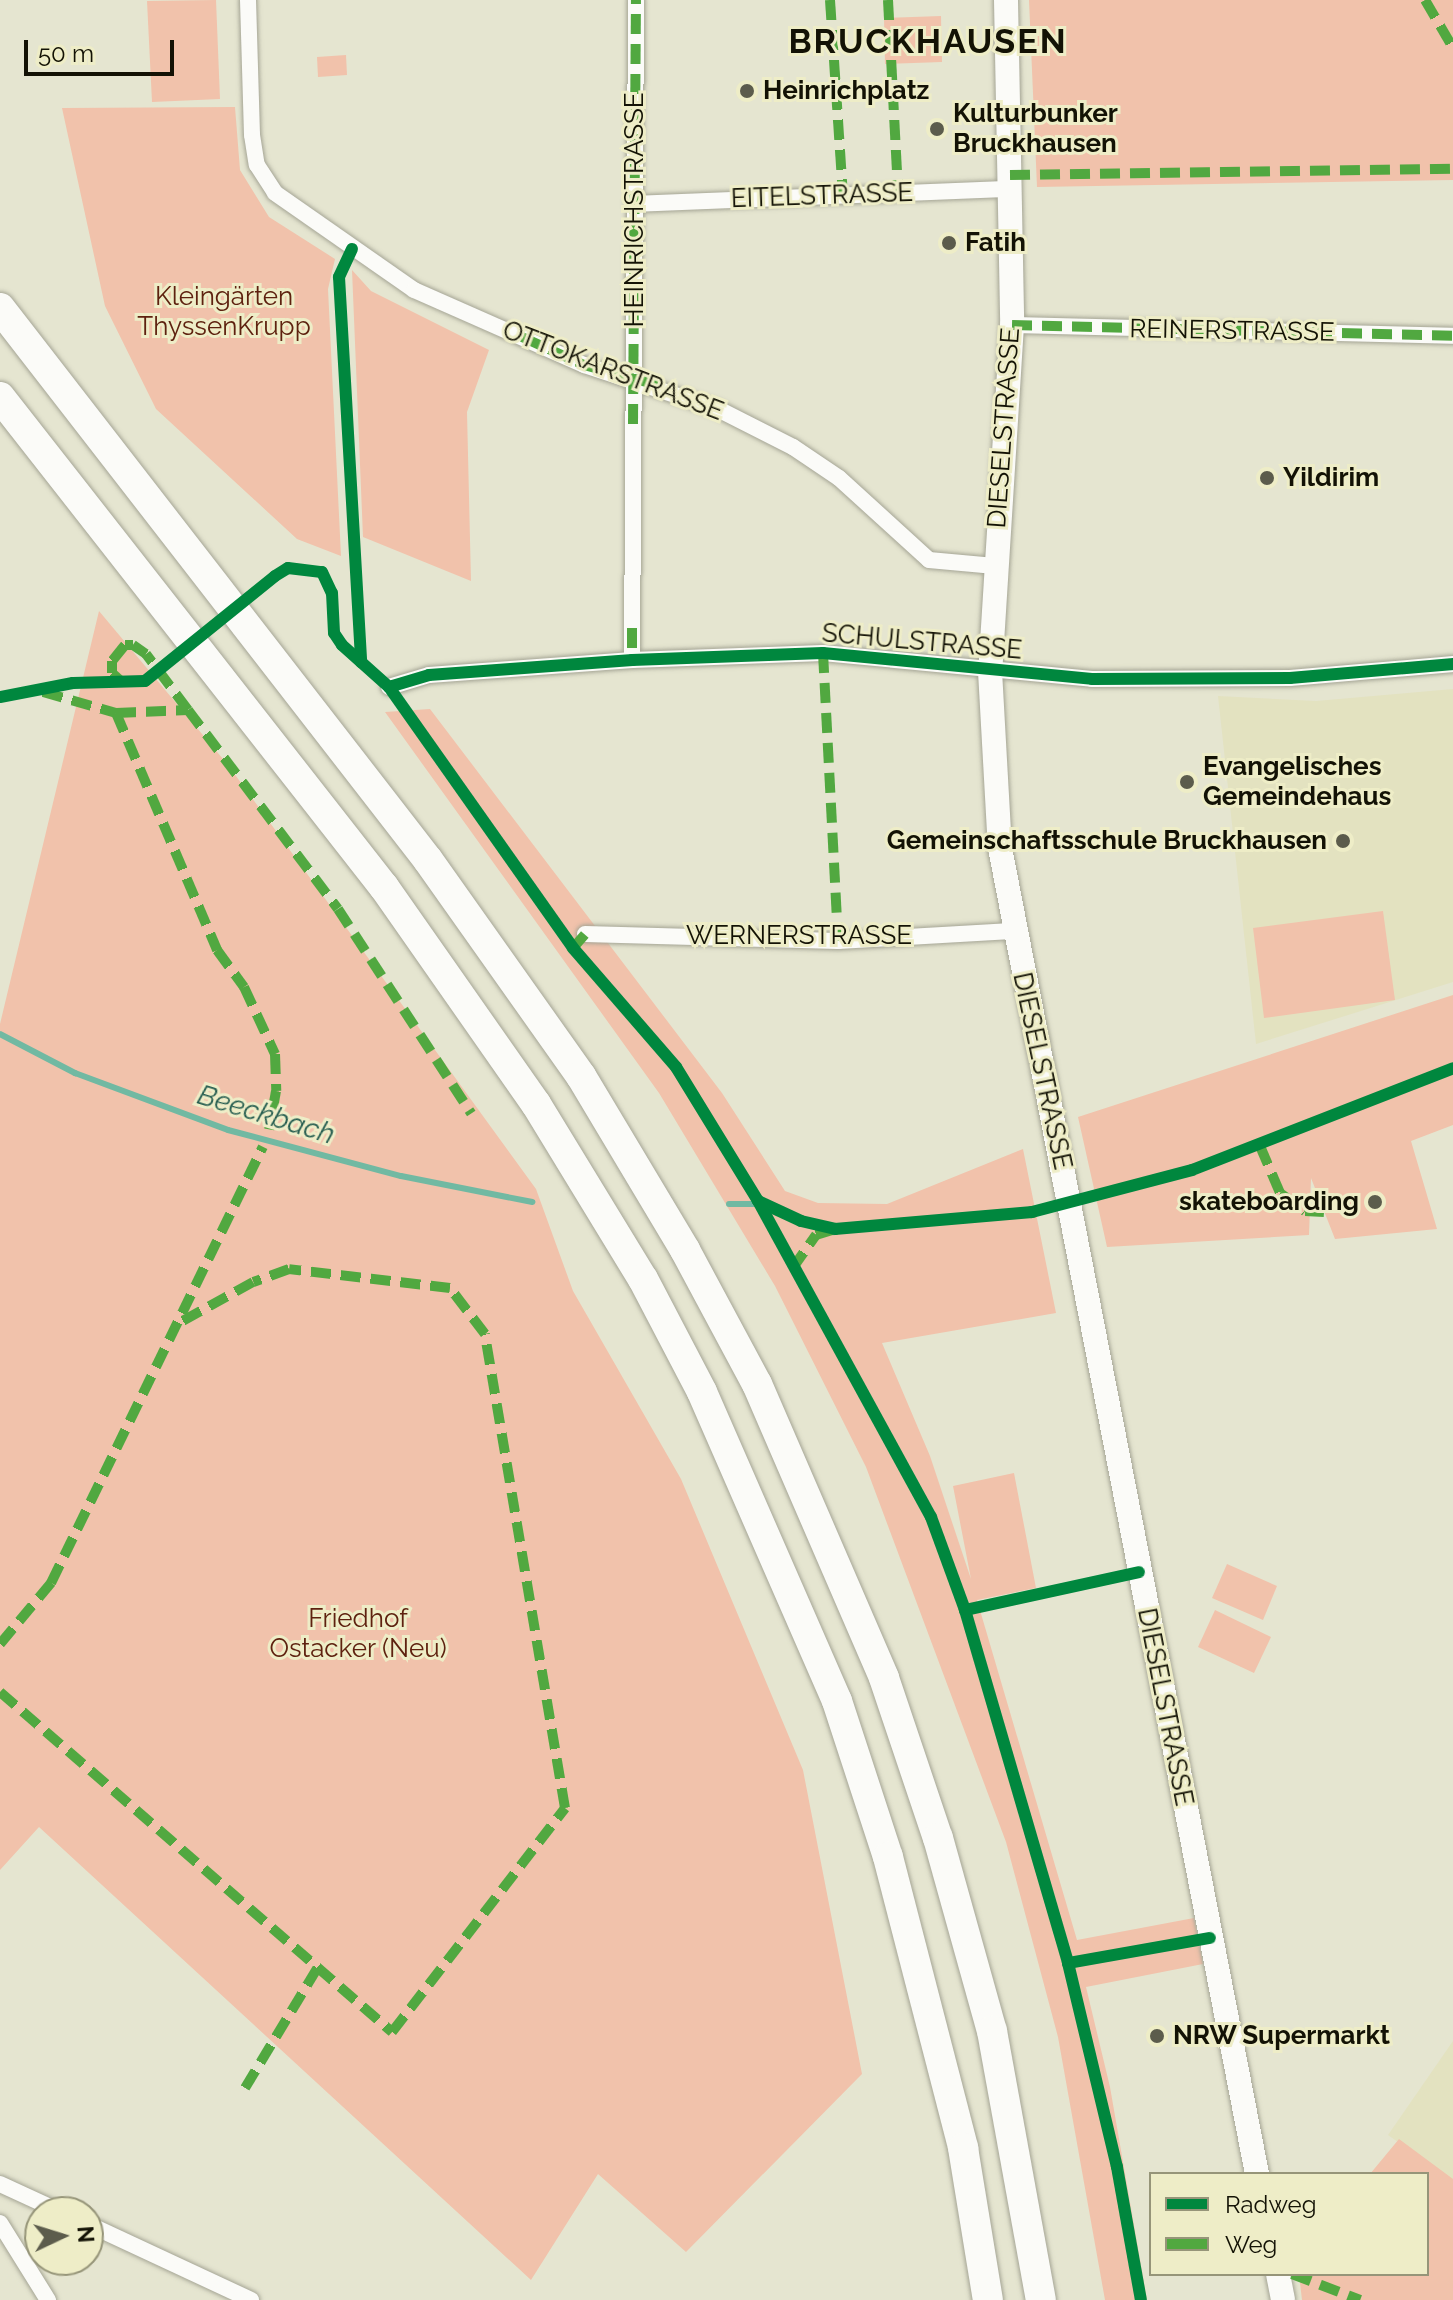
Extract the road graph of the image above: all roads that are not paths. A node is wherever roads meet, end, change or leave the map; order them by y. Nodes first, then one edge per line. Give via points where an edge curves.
1 (248, 0) edge
2 (636, 0) edge
3 (1006, 0) edge
4 (1010, 189) junction
5 (634, 204) junction
6 (0, 308) edge
7 (1012, 325) junction
8 (1453, 336) edge
9 (634, 378) junction
10 (0, 397) edge
11 (995, 566) junction
12 (632, 660) junction
13 (1453, 664) edge
14 (990, 671) junction
15 (389, 687) dead end
16 (1012, 931) junction
17 (585, 934) dead end
18 (1257, 2172) edge
19 (0, 2184) edge
20 (26, 2196) edge
21 (0, 2223) edge
22 (104, 2231) edge
23 (1278, 2276) edge
24 (48, 2300) edge
25 (251, 2300) edge
26 (988, 2300) edge
27 (1041, 2300) edge
28 (1283, 2300) edge

1 - 9 street, OTTOKARSTRASSE via 252,135 257,165 275,193 414,290 584,365
2 - 5 street, HEINRICHSTRASSE
3 - 4 street, DIESELSTRASSE
4 - 5 street, EITELSTRASSE
4 - 7 street, DIESELSTRASSE
5 - 9 street, HEINRICHSTRASSE
6 - 27 highway via 428,860 572,1063 685,1250 757,1384 884,1678 938,1838 992,2031
7 - 8 street, REINERSTRASSE
7 - 11 street, DIESELSTRASSE
9 - 11 street, OTTOKARSTRASSE via 718,409 793,447 839,478 929,560
9 - 12 street, HEINRICHSTRASSE
10 - 26 highway via 384,887 536,1104 643,1279 688,1364 837,1701 888,1857 963,2148
11 - 14 street, DIESELSTRASSE
12 - 14 street, SCHULSTRASSE via 823,653
12 - 15 street, SCHULSTRASSE via 429,675
13 - 14 street, SCHULSTRASSE via 1290,678 1092,679
14 - 16 street, DIESELSTRASSE via 992,773
16 - 17 street, WERNERSTRASSE via 838,941
16 - 18 street, DIESELSTRASSE
19 - 20 street
21 - 24 street
22 - 25 street
23 - 28 street

